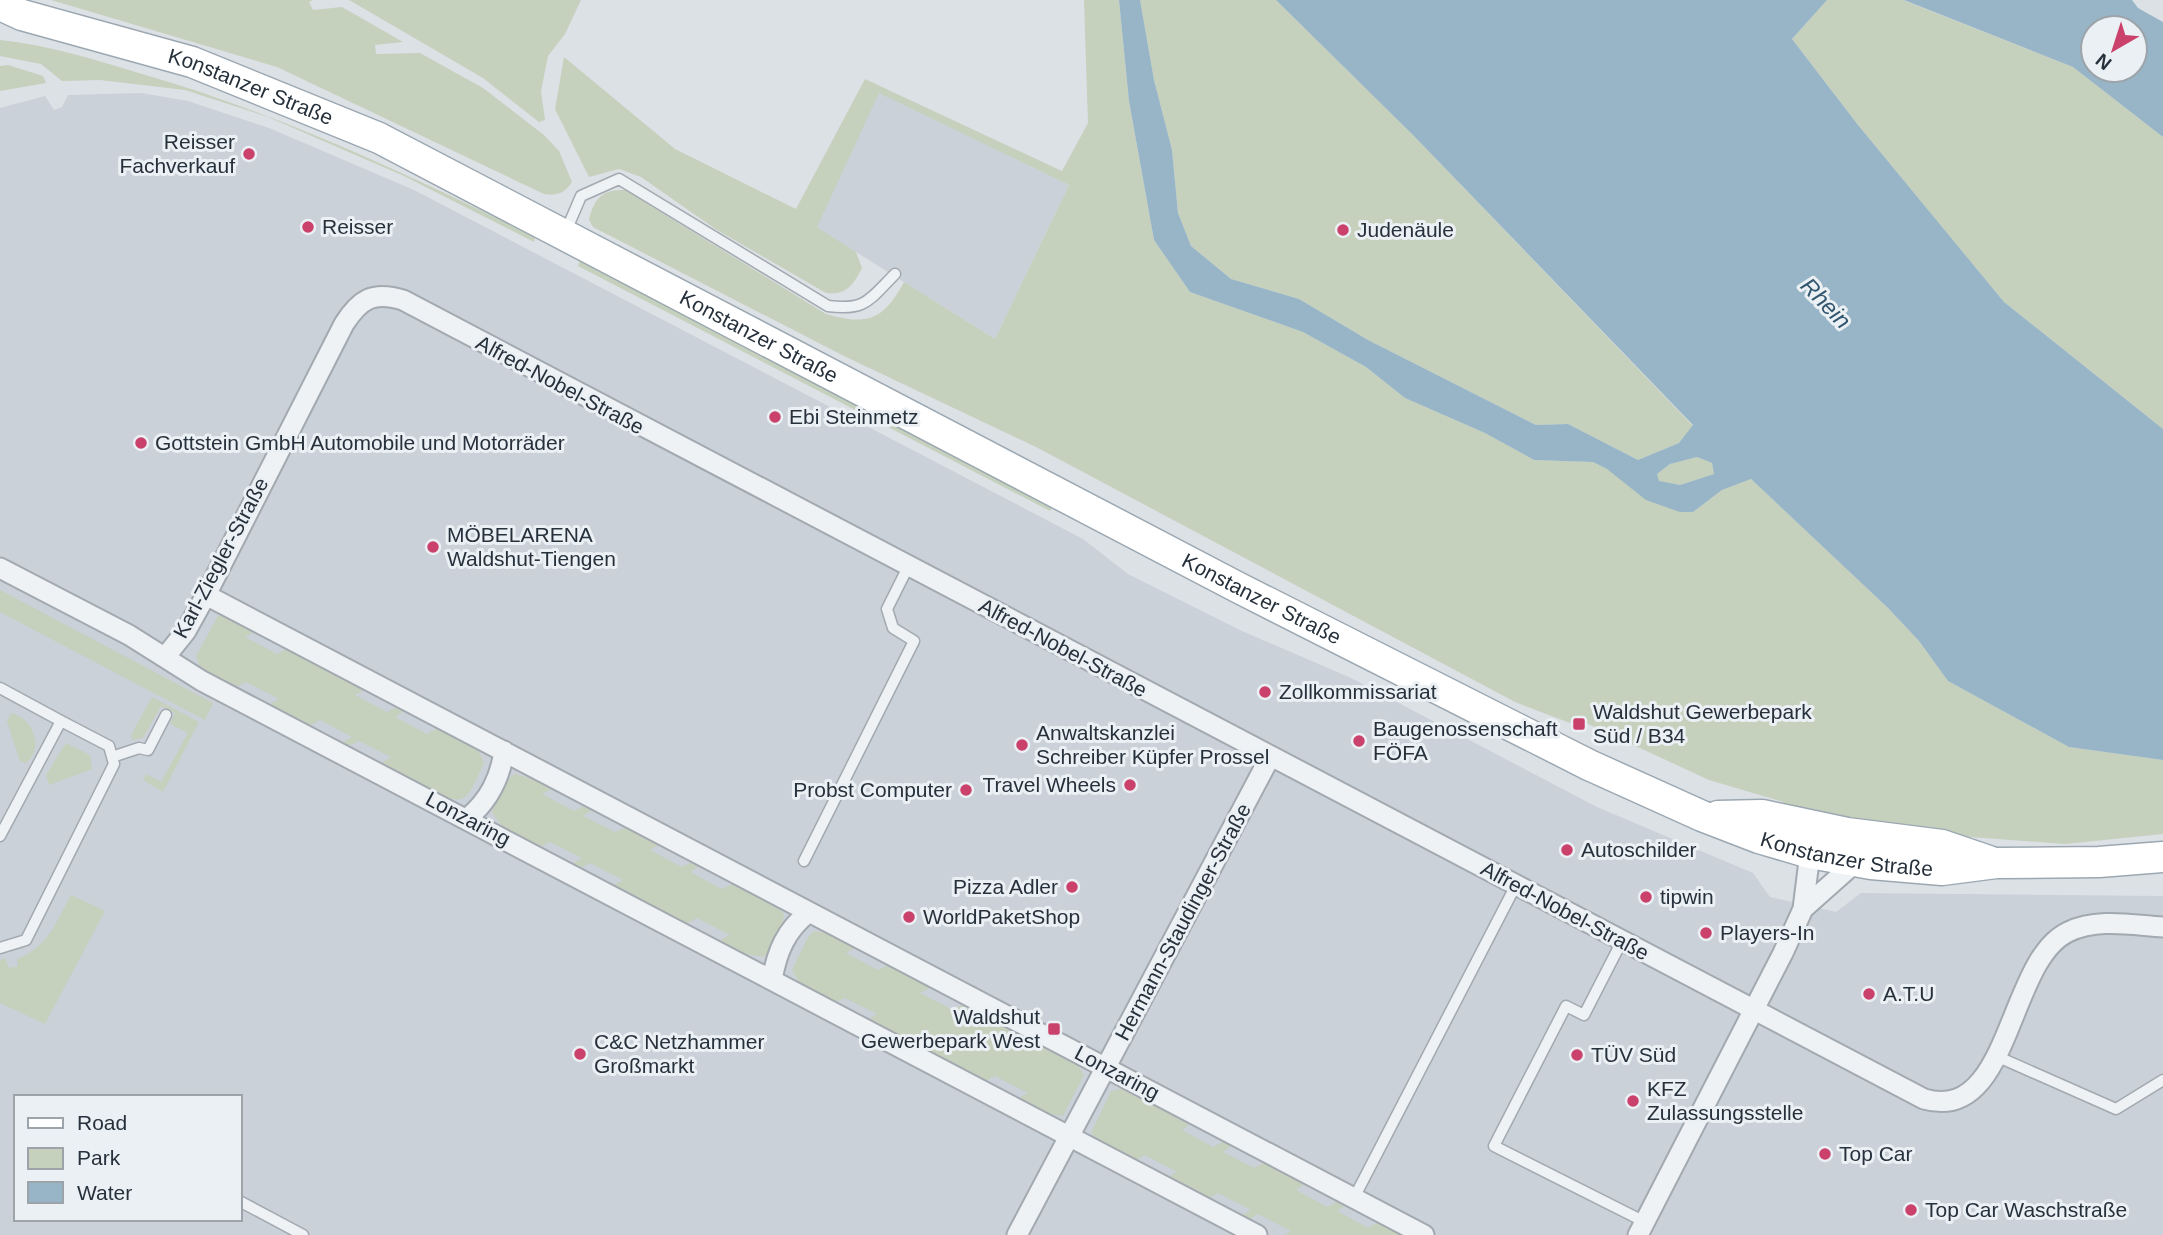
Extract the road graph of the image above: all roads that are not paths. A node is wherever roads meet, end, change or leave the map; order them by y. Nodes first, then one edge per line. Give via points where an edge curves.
1 (7, 12) edge
2 (564, 235) junction
3 (895, 274) dead end
4 (369, 298) joint
5 (908, 567) junction
6 (0, 568) edge
7 (206, 595) junction
8 (166, 656) junction
9 (0, 688) edge
10 (166, 715) dead end
11 (61, 721) junction
12 (504, 751) junction
13 (112, 757) junction
14 (1269, 757) junction
15 (1702, 816) junction
16 (468, 818) junction
17 (1847, 833) junction
18 (0, 836) edge
19 (1811, 853) junction
20 (2163, 857) edge
21 (804, 861) dead end
22 (1857, 862) junction
23 (1996, 863) junction
24 (1516, 885) junction
25 (1803, 909) junction
26 (809, 912) junction
27 (2163, 927) edge
28 (1622, 941) junction
29 (0, 948) edge
30 (772, 980) junction
31 (1754, 1010) junction
32 (1996, 1056) junction
33 (1106, 1068) junction
34 (2163, 1080) edge
35 (1069, 1137) junction
36 (1354, 1198) junction
37 (242, 1203) edge
38 (1641, 1228) edge
39 (303, 1235) edge
40 (1017, 1235) edge
41 (1257, 1235) edge
42 (1424, 1235) edge

1 - 2 main road, Konstanzer Straße via 142,47 251,84 379,138
2 - 3 lane via 581,196 619,178 828,306 851,309 867,302
2 - 15 main road, Konstanzer Straße via 1239,588 1588,765
4 - 5 street, Alfred-Nobel-Straße via 386,295 402,300
4 - 7 street, Karl-Ziegler-Straße via 354,308 344,324
5 - 14 street, Alfred-Nobel-Straße
5 - 21 lane via 887,609 893,628 914,641
6 - 8 street, Karl-Ziegler-Straße
7 - 8 street, Karl-Ziegler-Straße
7 - 12 street, Lonzaring
8 - 16 street, Lonzaring via 202,681
9 - 11 lane
10 - 13 lane via 152,752 139,748
11 - 13 lane via 109,746
11 - 18 lane
12 - 16 street via 493,789
12 - 26 street, Lonzaring
13 - 29 lane via 114,764 26,940
14 - 24 street, Alfred-Nobel-Straße
14 - 33 street, Hermann-Staudinger-Straße
15 - 17 main road, Konstanzer Straße via 1762,815
15 - 19 main road, Konstanzer Straße
16 - 30 street, Lonzaring
17 - 19 street
17 - 23 main road, Konstanzer Straße via 1942,845
19 - 22 main road, Konstanzer Straße
19 - 25 street
20 - 23 main road, Konstanzer Straße
22 - 23 main road, Konstanzer Straße via 1942,870
22 - 25 street
24 - 28 street, Alfred-Nobel-Straße
24 - 36 lane
25 - 31 street
26 - 30 street via 783,941
26 - 33 street, Lonzaring
27 - 32 street, Alfred-Nobel-Straße via 2093,923 2066,933 2041,955
28 - 31 street, Alfred-Nobel-Straße
28 - 38 lane via 1584,1015 1566,1006 1494,1146
30 - 35 street, Lonzaring
31 - 32 street, Alfred-Nobel-Straße via 1901,1088 1941,1104 1969,1095
31 - 38 street
32 - 34 lane via 2116,1109
33 - 35 street, Hermann-Staudinger-Straße
33 - 36 street, Lonzaring
35 - 40 street, Hermann-Staudinger-Straße
35 - 41 street, Lonzaring
36 - 42 street, Lonzaring
37 - 39 lane

